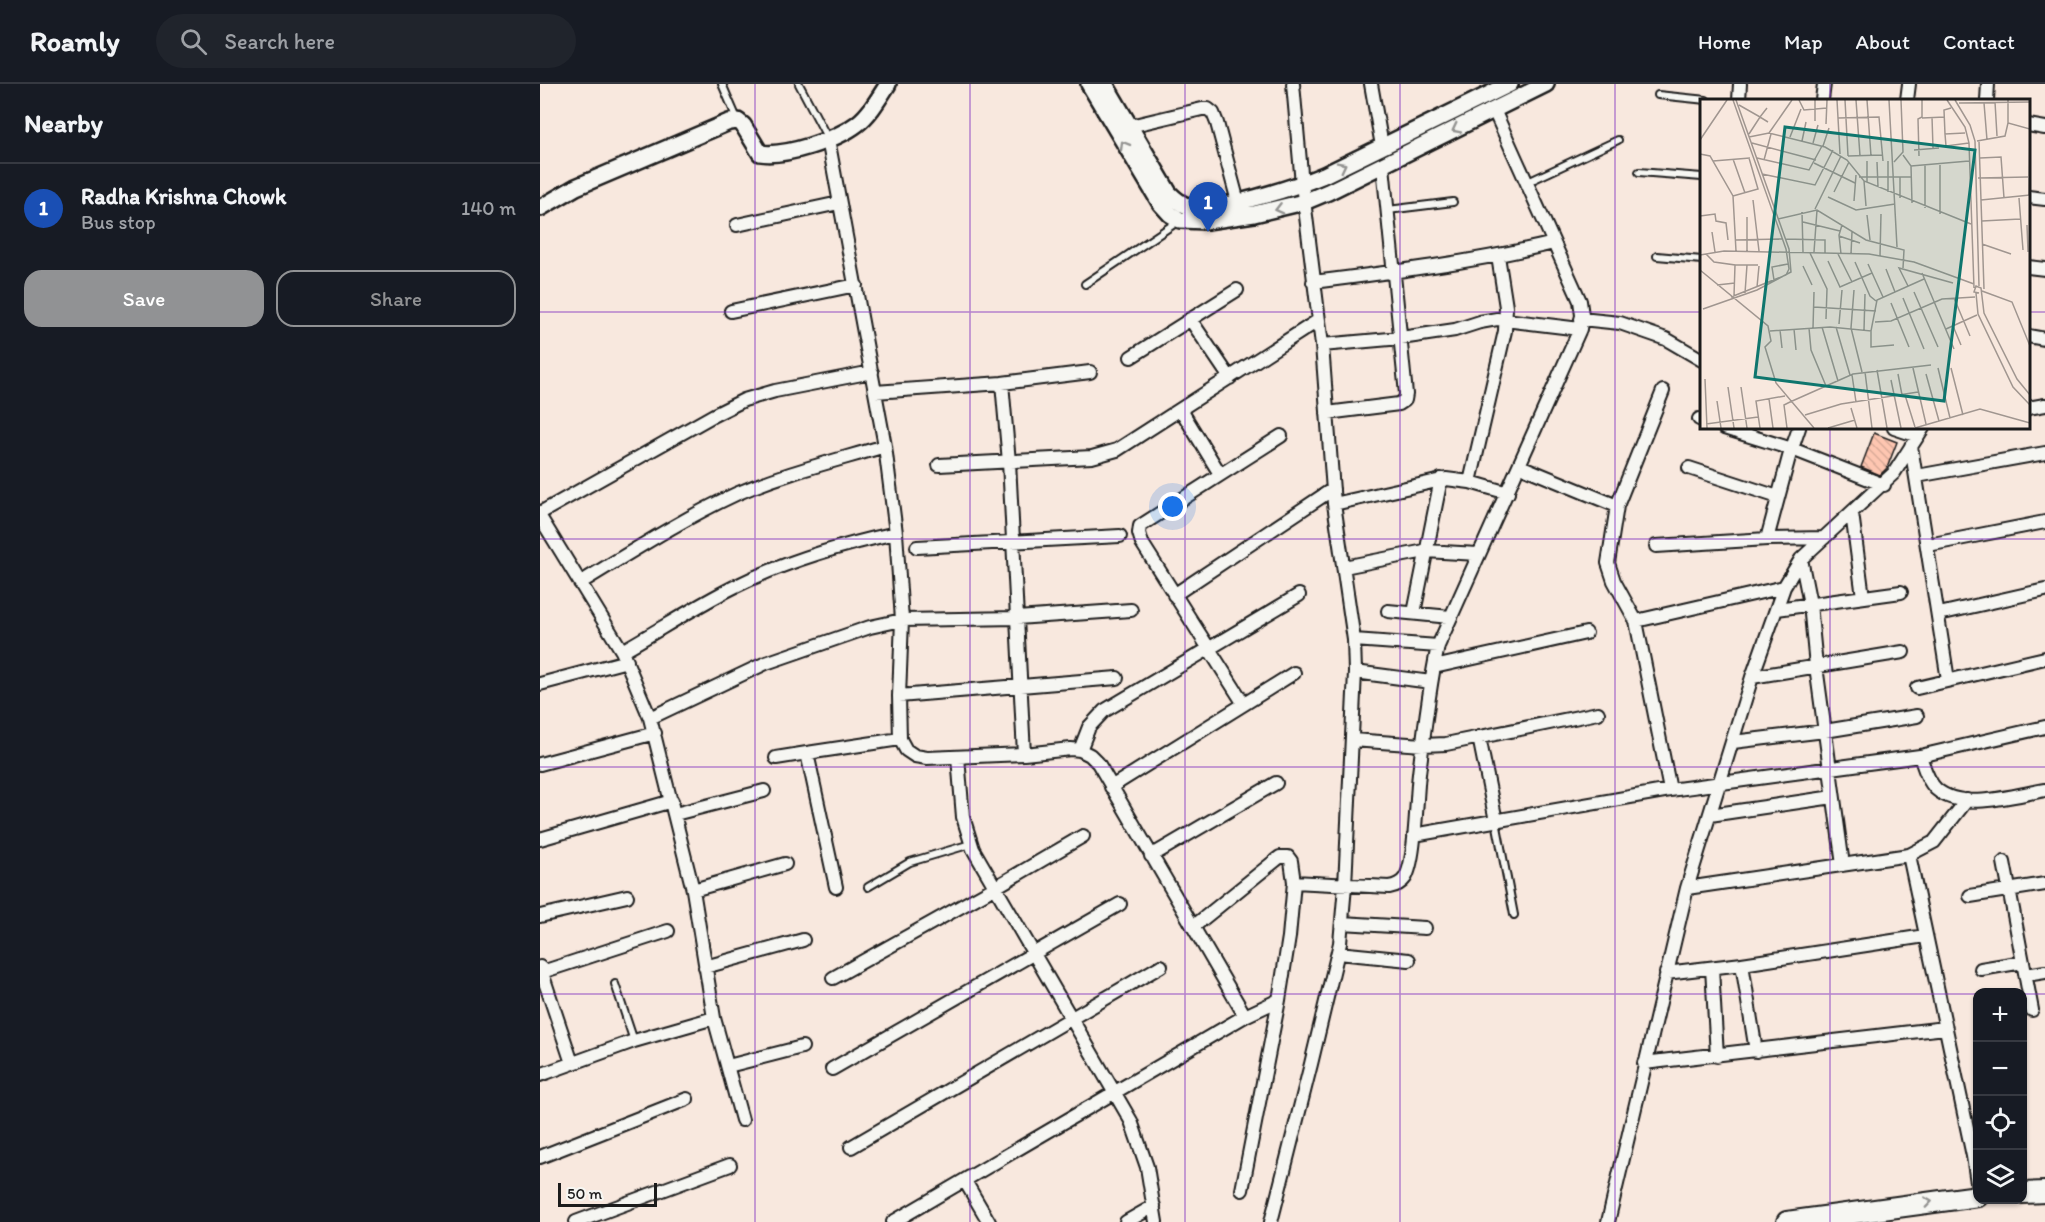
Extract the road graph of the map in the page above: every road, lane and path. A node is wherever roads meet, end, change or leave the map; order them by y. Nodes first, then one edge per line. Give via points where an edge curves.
1 (722, 84) edge
2 (799, 84) edge
3 (888, 84) edge
4 (1089, 84) edge
5 (1105, 84) edge
6 (1293, 84) edge
7 (1371, 84) edge
8 (1510, 84) edge
9 (1546, 84) edge
10 (1740, 84) edge
11 (1824, 84) edge
12 (1909, 84) edge
13 (1988, 84) edge
14 (1658, 95) dead end
15 (1700, 99) edge
16 (1739, 99) edge
17 (1822, 99) edge
18 (1907, 99) edge
19 (1987, 99) edge
20 (1494, 110) junction
21 (738, 121) junction
22 (2030, 125) edge
23 (1130, 126) junction
24 (2045, 128) edge
25 (828, 139) junction
26 (1618, 140) dead end
27 (1382, 146) junction
28 (1383, 166) junction
29 (1639, 172) dead end
30 (1700, 177) edge
31 (1528, 182) junction
32 (1302, 184) junction
33 (2030, 197) edge
34 (2045, 199) edge
35 (1238, 202) junction
36 (1304, 202) junction
37 (1453, 202) dead end
38 (839, 203) junction
39 (540, 208) edge
40 (1387, 210) junction
41 (1180, 220) junction
42 (737, 225) dead end
43 (1554, 243) junction
44 (1498, 256) junction
45 (1657, 256) dead end
46 (1700, 260) edge
47 (2030, 267) edge
48 (2045, 270) edge
49 (1393, 273) junction
50 (1313, 282) junction
51 (1085, 284) dead end
52 (856, 285) junction
53 (1237, 290) dead end
54 (731, 311) dead end
55 (1191, 319) junction
56 (1319, 320) junction
57 (1506, 320) junction
58 (1580, 324) junction
59 (2030, 336) edge
60 (1401, 339) junction
61 (2045, 339) edge
62 (1322, 345) junction
63 (1131, 357) dead end
64 (1700, 359) edge
65 (872, 372) junction
66 (1090, 372) dead end
67 (1230, 378) junction
68 (1002, 383) junction
69 (1664, 391) dead end
70 (875, 392) junction
71 (2045, 405) edge
72 (2030, 408) edge
73 (1181, 410) junction
74 (1327, 413) junction
75 (1727, 429) edge
76 (1799, 429) edge
77 (1897, 429) edge
78 (1281, 436) dead end
79 (1917, 436) edge
80 (885, 446) junction
81 (1791, 449) junction
82 (2045, 453) edge
83 (1009, 462) junction
84 (939, 465) dead end
85 (1520, 466) junction
86 (1689, 468) dead end
87 (1220, 474) junction
88 (1917, 476) junction
89 (1441, 479) junction
90 (1470, 482) junction
91 (1884, 484) junction
92 (1333, 489) junction
93 (1508, 493) junction
94 (1778, 496) junction
95 (1334, 504) junction
96 (1617, 506) junction
97 (1852, 513) junction
98 (540, 515) edge
99 (2045, 522) edge
100 (896, 533) junction
101 (1120, 536) dead end
102 (1824, 538) junction
103 (1767, 539) junction
104 (1013, 541) junction
105 (1928, 545) junction
106 (1656, 546) dead end
107 (917, 547) dead end
108 (1425, 551) junction
109 (1478, 554) junction
110 (1801, 559) junction
111 (1344, 567) junction
112 (580, 583) junction
113 (1784, 587) junction
114 (2045, 590) edge
115 (1901, 592) dead end
116 (1174, 595) junction
117 (1299, 595) dead end
118 (1863, 597) junction
119 (1810, 604) junction
120 (1777, 609) junction
121 (1131, 610) dead end
122 (1388, 611) dead end
123 (1414, 613) junction
124 (1939, 614) junction
125 (1450, 617) junction
126 (1017, 618) junction
127 (902, 620) junction
128 (1636, 621) junction
129 (1586, 633) dead end
130 (1354, 640) junction
131 (1438, 646) junction
132 (1210, 649) junction
133 (1903, 652) dead end
134 (624, 656) junction
135 (2045, 658) edge
136 (1816, 666) junction
137 (1434, 667) junction
138 (1355, 672) junction
139 (1294, 673) dead end
140 (1752, 676) junction
141 (1117, 678) dead end
142 (1948, 680) junction
143 (1431, 682) junction
144 (540, 684) edge
145 (1021, 687) junction
146 (1917, 688) dead end
147 (899, 696) junction
148 (1244, 704) junction
149 (1598, 713) dead end
150 (1917, 716) dead end
151 (650, 718) junction
152 (2045, 728) edge
153 (1825, 730) junction
154 (654, 733) junction
155 (1479, 738) junction
156 (900, 739) junction
157 (1352, 740) junction
158 (1733, 742) junction
159 (1423, 745) junction
160 (1080, 750) junction
161 (807, 753) junction
162 (1024, 754) junction
163 (1920, 756) junction
164 (958, 757) junction
165 (776, 758) dead end
166 (540, 764) edge
167 (1830, 769) junction
168 (1276, 783) dead end
169 (1720, 784) junction
170 (1112, 787) junction
171 (1670, 790) junction
172 (2045, 790) edge
173 (764, 791) dead end
174 (1833, 797) junction
175 (1967, 800) junction
176 (672, 801) junction
177 (675, 814) junction
178 (1710, 815) junction
179 (1496, 821) junction
180 (1083, 836) dead end
181 (1414, 836) junction
182 (540, 839) edge
183 (971, 844) junction
184 (1909, 855) junction
185 (1151, 856) junction
186 (2004, 862) dead end
187 (785, 864) dead end
188 (1843, 865) junction
189 (1294, 882) junction
190 (2045, 884) edge
191 (1345, 886) junction
192 (836, 887) dead end
193 (868, 887) dead end
194 (994, 888) junction
195 (1687, 888) junction
196 (693, 890) junction
197 (2009, 890) junction
198 (627, 896) dead end
199 (1970, 896) dead end
200 (1120, 904) dead end
201 (1514, 915) dead end
202 (540, 916) edge
203 (1342, 923) junction
204 (1193, 927) junction
205 (1425, 928) dead end
206 (668, 931) dead end
207 (1925, 936) junction
208 (802, 940) dead end
209 (1032, 953) junction
210 (1338, 953) junction
211 (1409, 960) dead end
212 (2023, 962) junction
213 (1742, 964) junction
214 (1161, 966) dead end
215 (705, 967) junction
216 (1712, 968) junction
217 (541, 969) edge
218 (1981, 969) dead end
219 (2045, 972) edge
220 (1666, 973) junction
221 (2026, 975) junction
222 (833, 978) dead end
223 (615, 984) dead end
224 (543, 988) edge
225 (1279, 1000) junction
226 (2032, 1010) dead end
227 (1245, 1016) junction
228 (714, 1018) junction
229 (1071, 1019) junction
230 (1945, 1028) junction
231 (634, 1041) junction
232 (802, 1047) dead end
233 (1756, 1051) junction
234 (1718, 1056) junction
235 (572, 1063) junction
236 (1644, 1063) junction
237 (728, 1066) junction
238 (832, 1069) dead end
239 (540, 1075) edge
240 (1114, 1092) junction
241 (687, 1099) dead end
242 (742, 1120) dead end
243 (851, 1147) dead end
244 (1973, 1156) edge
245 (540, 1157) edge
246 (730, 1165) dead end
247 (964, 1181) junction
248 (1242, 1190) dead end
249 (2045, 1192) edge
250 (2027, 1193) edge
251 (1973, 1197) edge
252 (1154, 1206) junction
253 (576, 1222) edge
254 (893, 1222) edge
255 (989, 1222) edge
256 (1126, 1222) edge
257 (1156, 1222) edge
258 (1270, 1222) edge
259 (1608, 1222) edge
260 (1787, 1222) edge

1 - 21 lane
2 - 25 lane
3 - 25 street via 857,124
41 -> 4 street via 1160,203
5 - 23 street
6 - 32 street
7 - 27 street
8 - 27 street
9 - 20 street
10 - 16 street
11 - 17 street
12 - 18 street
13 - 19 street
14 - 15 lane
20 -> 28 street
20 - 31 street
21 - 25 street via 760,153 801,148
21 - 39 street via 576,187
22 - 24 street
23 - 35 street via 1169,193 1178,201 1189,207 1205,208
23 - 35 street via 1208,109 1217,123
25 - 38 street
26 - 31 lane
32 -> 27 street
28 - 36 street
28 - 40 street
29 - 30 lane
31 - 43 street
32 - 35 street
32 - 36 street
33 - 34 street
36 -> 41 street via 1224,219
36 - 50 street
37 - 40 lane
38 - 42 street
38 - 52 street
40 - 49 street
41 - 51 lane
43 - 44 street
43 - 58 street via 1580,301
44 - 49 street
44 - 57 street
45 - 46 lane
47 - 48 street
49 - 50 street
49 - 60 street
50 - 56 street
52 - 54 street
52 - 65 street
53 - 55 street
55 - 63 street
55 - 67 street
56 - 62 street
56 - 67 street
57 - 58 street
57 - 60 street
57 - 90 street
58 - 64 street via 1620,323 1666,339
58 - 85 street
59 - 61 street
60 - 62 street
60 - 74 street via 1405,400
62 - 74 street
65 - 70 street
65 - 98 street via 744,400
66 - 68 street
67 - 73 street
68 - 70 street
68 - 83 street
69 - 96 street
70 - 80 street
71 - 72 street
73 - 83 street via 1107,454
73 - 87 street
74 - 92 street
75 - 81 street
76 - 81 street
77 - 79 street
78 - 87 street
79 - 88 street
79 - 91 street
80 - 100 street
80 - 112 street via 738,493
81 - 91 street
81 - 94 street
82 - 88 street
83 - 84 street
83 - 104 street
85 - 93 street
85 - 96 street
86 - 94 street
87 - 116 street via 1140,526 1142,543
88 - 105 street
89 - 90 street
89 - 95 street
89 - 108 street
90 - 93 street
91 - 97 street
92 - 95 street
92 - 116 street
93 - 109 street
94 - 103 street
95 - 111 street
96 - 128 street via 1608,562
97 - 102 street
97 - 118 street
98 - 112 street
99 - 105 street
100 - 127 street
100 - 134 street via 851,543 768,571 734,587
101 - 104 street
102 - 103 street
102 - 110 street
103 - 106 street
104 - 107 street
104 - 126 street
105 - 124 street
108 - 109 street
108 - 111 street
108 - 123 street
109 - 125 street
110 - 113 street
110 - 119 street
111 - 130 street
112 - 134 street
113 - 120 street
113 - 128 street
114 - 124 street
115 - 118 street
116 - 132 street
117 - 132 street
118 - 119 street
119 - 120 street
119 - 136 street
120 - 140 street
121 - 126 street
122 - 123 street
123 - 125 street
124 - 142 street
125 - 131 street
126 - 127 street
126 - 145 street
127 - 147 street
127 - 151 street via 766,663
128 - 171 street
129 - 137 street
130 - 131 street
130 - 138 street
131 - 137 street
132 - 148 street
132 - 160 street via 1104,711 1089,727
133 - 136 street
134 - 144 street
134 - 151 street
135 - 142 street
136 - 140 street
136 - 153 street
137 - 143 street
138 - 143 street
138 - 157 street
139 - 148 street
140 - 158 street
141 - 145 street
142 - 146 street
143 - 159 street
145 - 147 street
145 - 162 street
147 - 156 street
148 - 170 street
149 - 155 street
150 - 153 street
151 - 154 street
152 - 163 street
153 - 158 street
153 - 167 street
154 - 166 street
154 - 176 street
155 - 159 street
155 - 179 street
156 - 161 street
156 - 164 street via 915,756
157 - 159 street
157 - 191 street
158 - 169 street
159 - 181 street
160 - 162 street
160 - 170 street via 1098,764
161 - 165 street
161 - 192 street
162 - 164 street
163 - 167 street
163 - 175 street via 1935,788 1947,796
164 - 183 street via 963,817
167 - 169 street
167 - 174 street
168 - 185 street
169 - 171 street
169 - 178 street
170 - 185 street
171 - 179 street
172 - 175 street
173 - 177 street
174 - 178 street
174 - 188 street
175 - 184 street via 1934,842
176 - 177 street
176 - 182 street
177 - 196 street
178 - 195 street
179 - 181 street
179 - 201 lane
180 - 194 street
181 - 191 street via 1408,870 1398,885
183 - 193 lane via 910,862
183 - 194 street
184 - 188 street
184 - 207 street
185 - 204 street
186 - 197 street
187 - 196 street
188 - 195 street
189 - 191 street
189 - 204 street via 1291,861 1280,857
189 - 225 street
190 - 197 street
191 - 203 street
194 - 209 street
194 - 222 street
195 - 220 street
196 - 215 street
197 - 199 street
197 - 212 street
198 - 202 street
200 - 209 street
203 - 205 street
203 - 210 street
204 - 227 street
206 - 217 street
207 - 213 street
207 - 230 street
208 - 215 street
209 - 229 street
209 - 238 street
210 - 211 street
210 - 258 street
212 - 218 street
212 - 221 street
213 - 216 street
213 - 233 street
214 - 229 street
215 - 228 street
216 - 220 street
216 - 234 street
217 - 224 street
219 - 221 street
220 - 236 street
221 - 226 street
223 - 231 lane
224 - 235 street
225 - 227 street
225 - 248 street
227 - 240 street
228 - 231 street
228 - 237 street
229 - 240 street
229 - 243 street
230 - 233 street
230 - 244 street
231 - 235 street
232 - 237 street
233 - 234 street
234 - 236 street
235 - 239 street
236 - 259 street
237 - 242 street
240 - 247 street
240 - 252 street via 1139,1140
241 - 245 street
246 - 253 street
247 - 254 street
247 - 255 street
249 - 250 highway
260 -> 251 highway
252 - 256 street
252 - 257 street

